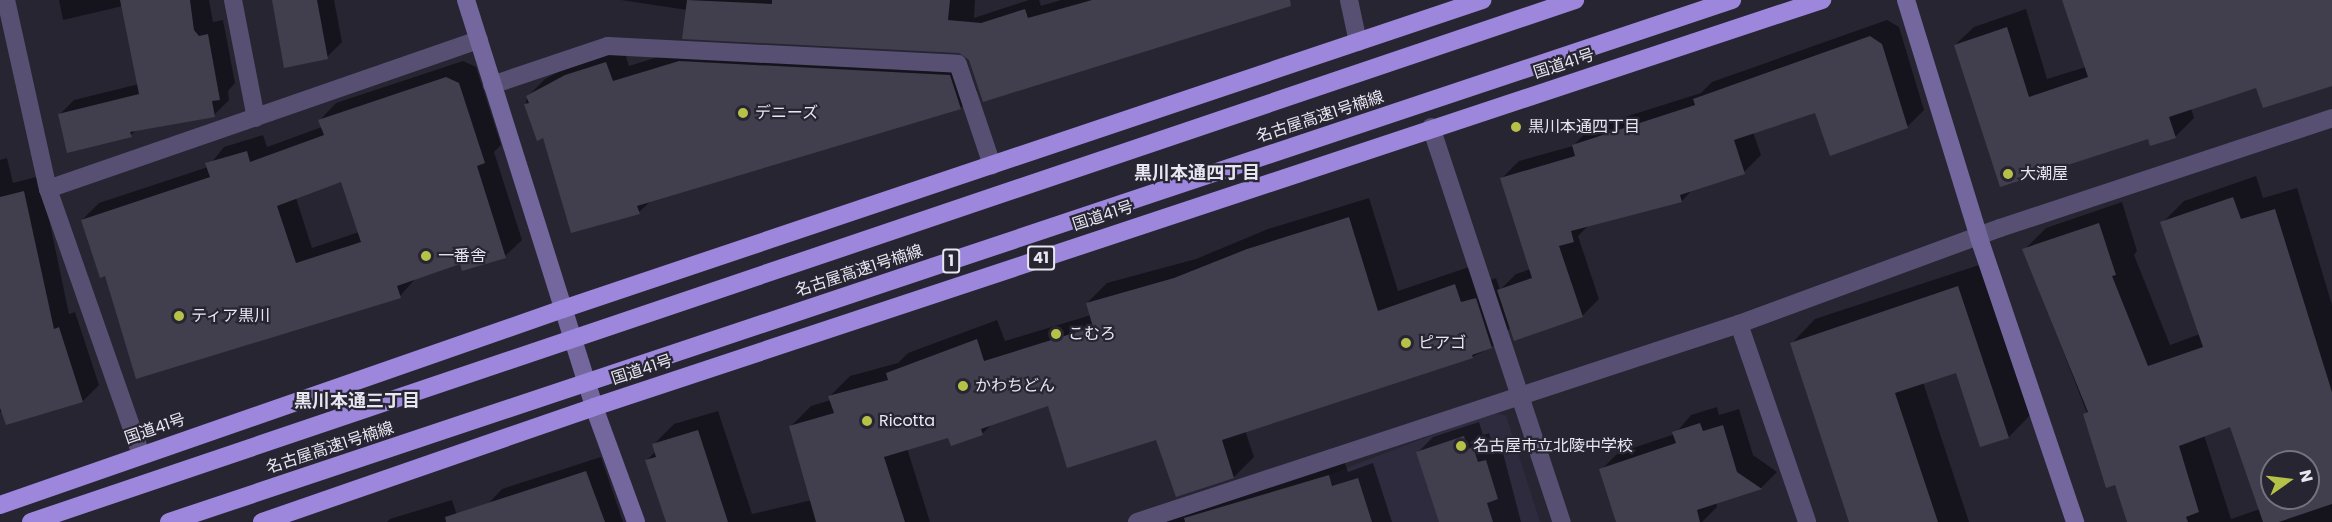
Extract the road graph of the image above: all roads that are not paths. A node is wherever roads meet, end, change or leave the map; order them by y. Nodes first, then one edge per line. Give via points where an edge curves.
1 (6, 0) edge
2 (233, 0) edge
3 (466, 0) edge
4 (1348, 0) edge
5 (1482, 0) edge
6 (1575, 0) edge
7 (1732, 0) edge
8 (1822, 0) edge
9 (1906, 0) edge
10 (479, 40) junction
11 (1358, 42) junction
12 (492, 85) junction
13 (256, 118) junction
14 (2332, 118) edge
15 (1431, 127) junction
16 (992, 165) junction
17 (48, 189) junction
18 (1979, 238) junction
19 (563, 309) junction
20 (1739, 324) junction
21 (1520, 397) junction
22 (594, 407) junction
23 (141, 454) junction
24 (0, 505) edge
25 (31, 522) edge
26 (169, 522) edge
27 (261, 522) edge
28 (636, 522) edge
29 (1137, 522) edge
30 (1562, 522) edge
31 (1807, 522) edge
32 (2075, 522) edge

1 - 17 street
2 - 13 street
3 - 10 street
4 - 11 street
5 - 11 highway, 国道41号
6 - 25 highway, 名古屋高速1号楠線, bridge
7 - 26 highway, 名古屋高速1号楠線 / 1, bridge
8 - 15 highway, 国道41号 / 41
9 - 18 street
10 - 12 street
10 - 13 street
11 - 16 highway, 国道41号
12 - 16 street via 608,46 958,64
12 - 19 street
13 - 17 street
14 - 18 street
15 - 21 street
15 - 22 highway, 国道41号 / 41
16 - 19 highway, 国道41号
17 - 23 street
18 - 20 street
18 - 32 street
19 - 22 street
19 - 23 highway, 国道41号
20 - 21 street
20 - 31 street
21 - 29 street
21 - 30 street
22 - 27 highway, 国道41号 / 41
22 - 28 street
23 - 24 highway, 国道41号

